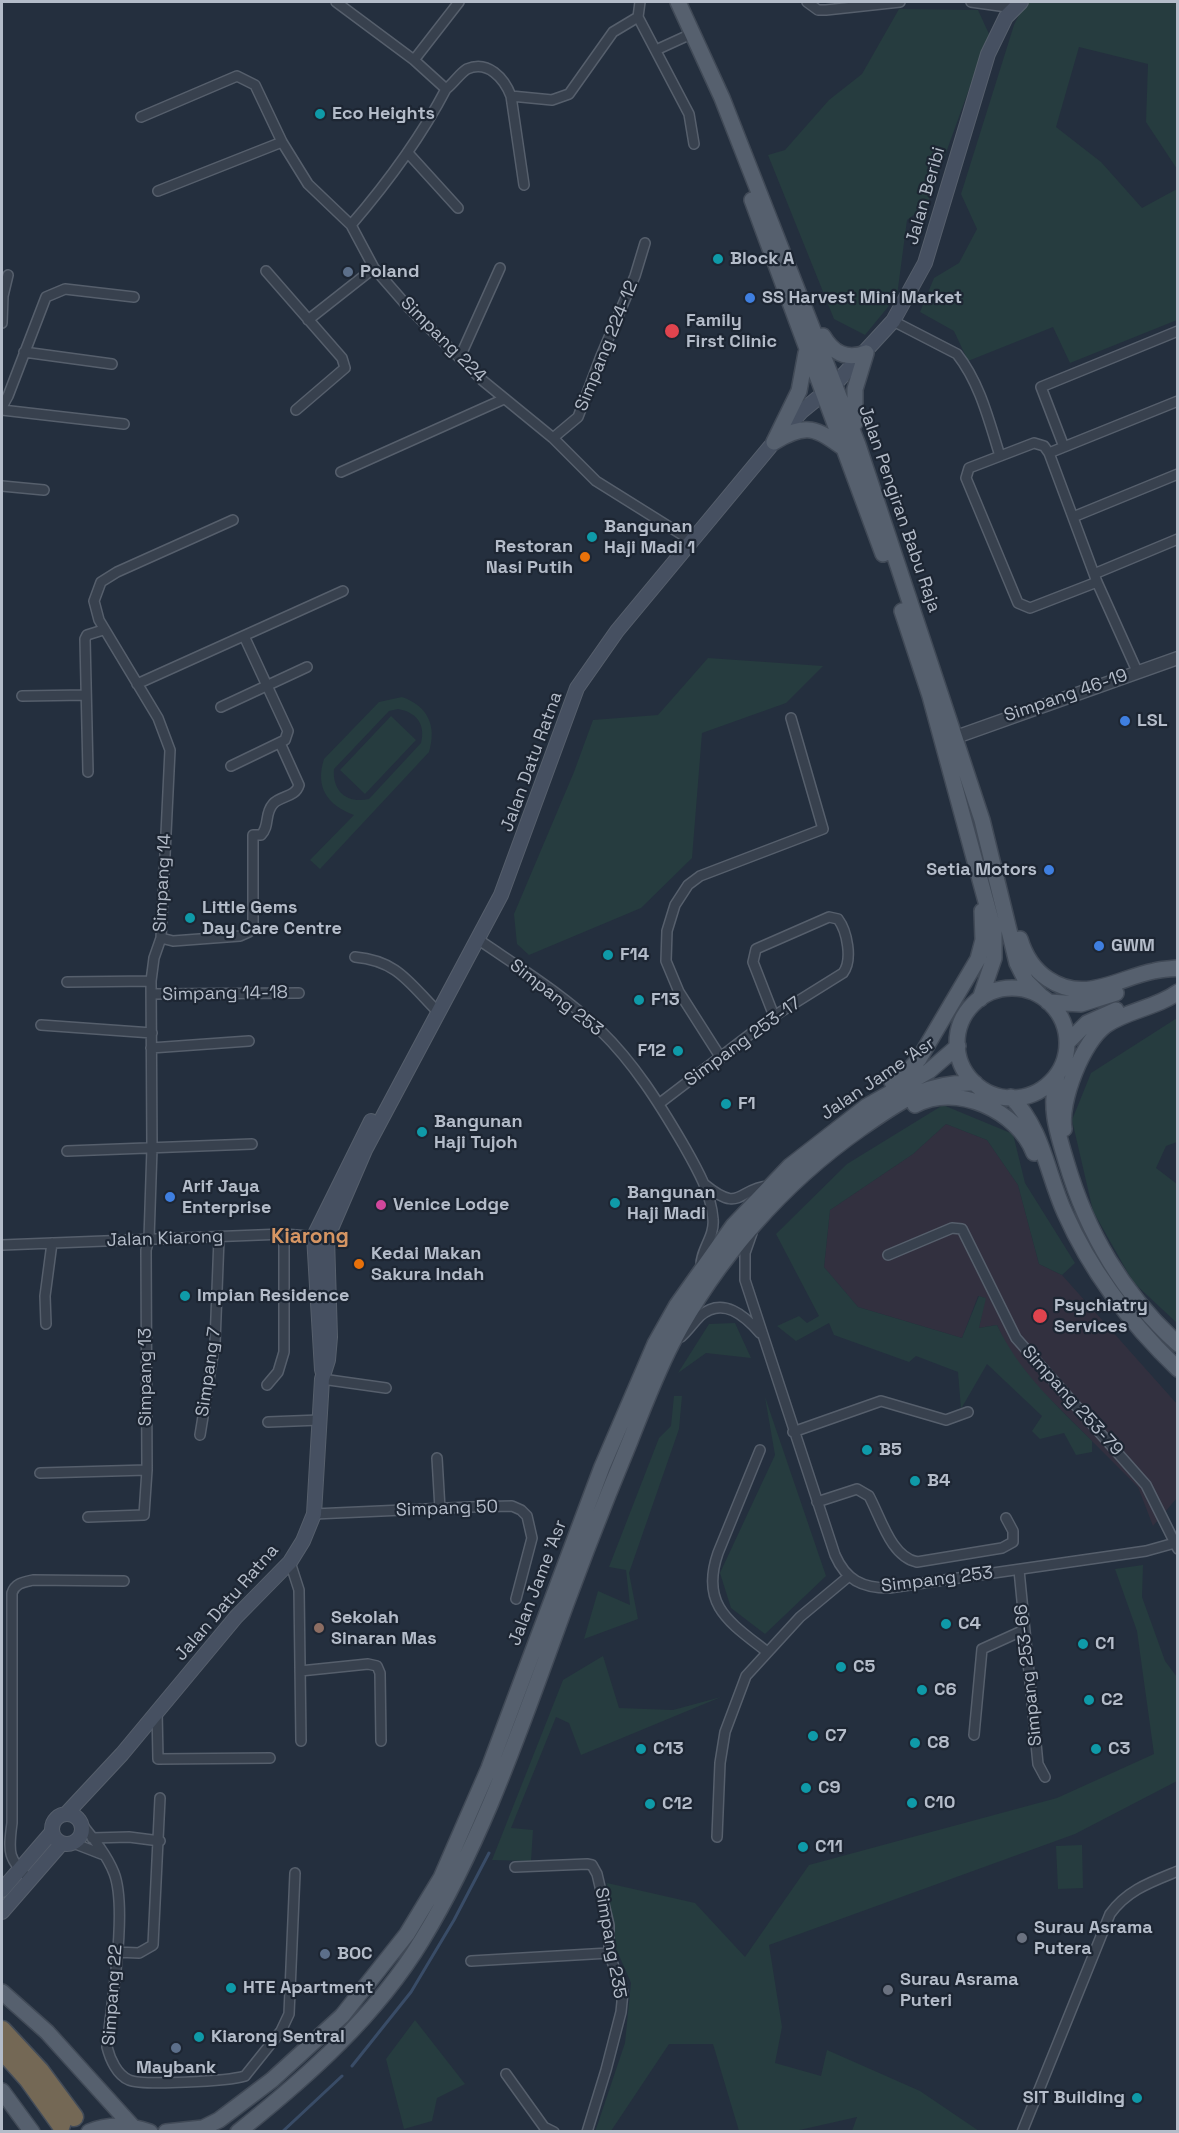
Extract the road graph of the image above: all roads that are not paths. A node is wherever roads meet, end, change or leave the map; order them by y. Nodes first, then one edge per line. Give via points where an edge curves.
1 (336, 2) edge
2 (354, 2) edge
3 (459, 2) edge
4 (640, 2) edge
5 (678, 2) edge
6 (807, 2) edge
7 (900, 2) edge
8 (971, 2) edge
9 (1018, 5) edge
10 (347, 10) junction
11 (639, 17) junction
12 (692, 38) junction
13 (656, 50) junction
14 (414, 60) junction
15 (446, 89) junction
16 (511, 96) junction
17 (141, 117) dead end
18 (282, 142) junction
19 (694, 144) dead end
20 (408, 153) junction
21 (524, 185) dead end
22 (158, 191) dead end
23 (458, 208) dead end
24 (351, 225) junction
25 (645, 243) dead end
26 (374, 268) junction
27 (500, 268) dead end
28 (266, 271) dead end
29 (8, 275) dead end
30 (800, 294) junction
31 (2, 295) edge
32 (134, 297) dead end
33 (309, 320) junction
34 (893, 321) junction
35 (2, 323) edge
36 (1178, 331) edge
37 (806, 350) junction
38 (24, 352) junction
39 (866, 353) junction
40 (460, 357) junction
41 (112, 364) dead end
42 (829, 388) junction
43 (504, 399) junction
44 (1178, 400) edge
45 (2, 409) edge
46 (296, 410) dead end
47 (124, 424) dead end
48 (553, 438) junction
49 (774, 442) junction
50 (851, 447) junction
51 (1064, 447) junction
52 (1049, 453) junction
53 (1000, 456) junction
54 (340, 472) dead end
55 (1178, 474) edge
56 (2, 486) edge
57 (44, 490) dead end
58 (1073, 517) junction
59 (233, 520) dead end
60 (1178, 539) edge
61 (692, 541) junction
62 (1096, 578) junction
63 (343, 591) dead end
64 (103, 630) junction
65 (244, 636) junction
66 (1178, 658) edge
67 (307, 667) dead end
68 (1137, 671) junction
69 (137, 684) junction
70 (267, 686) junction
71 (86, 695) junction
72 (22, 696) dead end
73 (221, 707) dead end
74 (791, 718) dead end
75 (956, 737) junction
76 (280, 743) junction
77 (231, 766) dead end
78 (88, 772) dead end
79 (997, 877) junction
80 (979, 880) junction
81 (161, 938) junction
82 (479, 940) junction
83 (355, 957) dead end
84 (1178, 969) edge
85 (151, 981) junction
86 (67, 982) dead end
87 (1178, 987) edge
88 (299, 993) dead end
89 (1178, 993) edge
90 (151, 994) junction
91 (980, 999) junction
92 (1044, 999) junction
93 (438, 1012) junction
94 (774, 1016) junction
95 (41, 1025) dead end
96 (152, 1033) junction
97 (249, 1041) dead end
98 (1067, 1043) junction
99 (958, 1046) junction
100 (151, 1048) junction
101 (721, 1058) junction
102 (1058, 1073) junction
103 (975, 1083) junction
104 (1011, 1098) junction
105 (660, 1103) junction
106 (867, 1106) junction
107 (863, 1128) junction
108 (252, 1144) dead end
109 (152, 1148) junction
110 (67, 1151) dead end
111 (704, 1184) junction
112 (769, 1186) junction
113 (1077, 1198) junction
114 (1064, 1211) junction
115 (755, 1225) junction
116 (284, 1234) junction
117 (321, 1237) junction
118 (219, 1238) junction
119 (149, 1239) junction
120 (52, 1243) junction
121 (2, 1245) edge
122 (888, 1255) dead end
123 (701, 1267) junction
124 (46, 1324) dead end
125 (760, 1333) junction
126 (672, 1344) junction
127 (1178, 1344) edge
128 (1178, 1369) edge
129 (322, 1377) junction
130 (267, 1385) dead end
131 (386, 1388) dead end
132 (968, 1412) dead end
133 (320, 1420) junction
134 (268, 1422) dead end
135 (793, 1432) junction
136 (200, 1435) dead end
137 (760, 1450) dead end
138 (437, 1458) dead end
139 (147, 1470) junction
140 (40, 1473) dead end
141 (817, 1502) junction
142 (440, 1509) junction
143 (314, 1514) junction
144 (88, 1517) dead end
145 (1006, 1518) dead end
146 (1177, 1545) edge
147 (290, 1562) junction
148 (1019, 1570) junction
149 (848, 1577) junction
150 (124, 1581) dead end
151 (516, 1599) dead end
152 (1024, 1630) junction
153 (766, 1651) junction
154 (300, 1671) junction
155 (157, 1711) junction
156 (974, 1735) dead end
157 (301, 1741) dead end
158 (381, 1742) dead end
159 (270, 1758) dead end
160 (1045, 1777) dead end
161 (160, 1798) dead end
162 (2, 1804) edge
163 (12, 1804) junction
164 (75, 1819) junction
165 (52, 1832) junction
166 (717, 1837) dead end
167 (92, 1838) junction
168 (160, 1841) junction
169 (68, 1843) junction
170 (104, 1855) junction
171 (515, 1867) dead end
172 (20, 1870) junction
173 (1178, 1871) edge
174 (295, 1873) dead end
175 (30, 1880) junction
176 (2, 1890) edge
177 (2, 1912) edge
178 (116, 1952) junction
179 (609, 1953) junction
180 (471, 1961) dead end
181 (2, 1992) edge
182 (2, 2030) edge
183 (2, 2050) edge
184 (506, 2074) dead end
185 (2, 2091) edge
186 (132, 2126) junction
187 (32, 2132) edge
188 (89, 2132) edge
189 (150, 2132) edge
190 (166, 2132) edge
191 (238, 2132) edge
192 (554, 2132) edge
193 (587, 2132) edge
194 (1022, 2132) edge

1 - 10 street
2 - 10 street
3 - 14 street
4 - 11 street
5 - 12 main road, Jalan Pengiran Babu Raja
6 - 7 street via 818,10
8 - 9 street
9 - 34 main road, Jalan Beribi via 988,54 925,263
10 - 14 street
11 - 13 street
11 - 16 street via 613,32 568,94 552,100
12 - 13 street
12 - 30 main road, Jalan Pengiran Babu Raja via 722,98
12 - 37 main road, Jalan Pengiran Babu Raja
13 - 19 street via 689,114
14 - 15 street
15 - 16 street via 466,69 484,67 506,83
15 - 20 street
16 - 21 street
17 - 18 street, Simpang 224 via 237,76 255,85
18 - 22 street
18 - 24 street, Simpang 224 via 308,184
20 - 23 street
20 - 24 street via 389,182
24 - 26 street, Simpang 224
25 - 48 street, Simpang 224-12 via 578,417
26 - 33 street
26 - 40 street, Simpang 224
27 - 40 street
28 - 33 street
29 - 31 street
30 - 39 main road via 830,347 851,357
30 - 42 main road, Jalan Pengiran Babu Raja
31 - 35 street
32 - 38 street via 65,289 46,297
33 - 46 street via 342,358 345,368
34 - 39 main road, Jalan Beribi
34 - 53 street via 957,354 982,397
36 - 51 street via 1041,387
37 - 42 main road, Jalan Pengiran Babu Raja
37 - 49 main road via 799,392
38 - 41 street
38 - 45 street
39 - 42 main road, Jalan Beribi
39 - 50 main road via 853,401
40 - 43 street, Simpang 224
42 - 49 main road, Jalan Datu Ratna
42 - 50 main road, Jalan Pengiran Babu Raja
43 - 48 street, Simpang 224
43 - 54 street
44 - 51 street
45 - 47 street
48 - 61 street, Simpang 224 via 596,481
49 - 50 main road via 798,430 814,430
49 - 61 main road, Jalan Datu Ratna
50 - 75 main road, Jalan Pengiran Babu Raja
50 - 80 main road, Jalan Pengiran Babu Raja via 930,696
51 - 52 street
52 - 53 street via 1044,446 1034,443
52 - 58 street
53 - 62 street via 969,468 966,478 1018,603 1030,608
55 - 58 street
56 - 57 street
58 - 62 street
59 - 64 street, Simpang 14 via 101,582 94,601
60 - 62 street
61 - 82 main road, Jalan Datu Ratna via 617,631 577,688 516,859
62 - 68 street
63 - 65 street
64 - 69 street, Simpang 14
64 - 71 street via 85,639
65 - 69 street
65 - 70 street
66 - 68 street, Simpang 46-19
67 - 70 street
68 - 75 street, Simpang 46-19
69 - 81 street, Simpang 14 via 158,718 170,750
70 - 73 street
70 - 76 street via 288,731
71 - 72 street
71 - 78 street
74 - 101 street via 823,830 699,876 681,894 667,932 665,951 672,976
75 - 79 main road, Jalan Pengiran Babu Raja
76 - 77 street
76 - 81 street via 299,784 298,790 273,803 267,830 252,835 253,923 249,932 173,941
79 - 84 main road via 1010,901 1024,952 1036,970 1052,982 1084,991 1155,970
79 - 92 main road, Jalan Pengiran Babu Raja via 1017,963 1026,981
80 - 91 main road, Jalan Pengiran Babu Raja via 995,948
80 - 106 main road via 983,940 978,959 919,1059 907,1072 875,1092
81 - 85 street, Simpang 14
82 - 93 main road, Jalan Datu Ratna
82 - 105 street, Simpang 253 via 598,1028
83 - 93 street via 377,959 394,968
84 - 92 main road via 1095,1000 1071,1004
85 - 86 street
85 - 90 street, Simpang 14
87 - 98 main road via 1087,1023
88 - 90 street, Simpang 14-18
89 - 113 main road via 1105,1025 1083,1056 1062,1118 1078,1186
90 - 96 street, Simpang 14
91 - 92 main road via 1010,988 1031,991
91 - 99 main road via 965,1015
92 - 98 main road via 1062,1020
93 - 117 main road, Jalan Datu Ratna via 363,1135
94 - 94 street, Simpang 253-17 via 753,962 754,953 760,946 833,917 838,919 845,930 847,968
94 - 101 street, Simpang 253-17
95 - 96 street
96 - 100 street, Simpang 14
97 - 100 street
98 - 102 main road
99 - 103 main road via 963,1066
99 - 106 main road, Jalan Jame 'Asr via 929,1071
100 - 109 street, Simpang 14
101 - 105 street, Simpang 253-17
102 - 104 main road via 1033,1094
102 - 113 main road via 1052,1112
103 - 104 main road via 992,1094
103 - 107 main road, Jalan Jame 'Asr via 933,1086
104 - 114 main road via 1029,1118
105 - 111 street, Simpang 253
106 - 112 main road, Jalan Jame 'Asr
107 - 114 main road via 879,1125 936,1096 979,1104 1022,1130 1052,1200
107 - 115 main road, Jalan Jame 'Asr via 800,1177
108 - 109 street
109 - 110 street
109 - 119 street, Simpang 14
111 - 112 street via 723,1197 737,1198
111 - 123 street, Simpang 253 via 714,1220
112 - 123 main road, Jalan Jame 'Asr
113 - 127 main road via 1116,1274
114 - 128 main road via 1096,1275 1127,1316
115 - 125 street via 743,1267
115 - 126 main road, Jalan Jame 'Asr via 705,1290
116 - 117 street, Jalan Kiarong
116 - 118 street, Jalan Kiarong
116 - 130 street via 284,1352 278,1372
117 - 129 main road, Jalan Datu Ratna
118 - 119 street, Jalan Kiarong
118 - 136 street, Simpang 7 via 215,1343
119 - 120 street, Jalan Kiarong
119 - 139 street, Simpang 13
120 - 121 street, Jalan Kiarong
120 - 124 street via 45,1296
122 - 146 street, Simpang 253-79 via 952,1228 962,1229 1022,1347 1146,1485
123 - 190 main road, Jalan Jame 'Asr via 655,1344 632,1395 489,1768 441,1878 406,1934 342,2016 272,2080 219,2120 203,2128
125 - 126 street via 742,1314 721,1308 702,1315
125 - 135 street
126 - 191 main road, Jalan Jame 'Asr via 617,1472 502,1778 437,1913 421,1942 354,2028 317,2067
129 - 131 street
129 - 133 main road, Jalan Datu Ratna
132 - 135 street via 946,1420 881,1401
133 - 134 street
133 - 143 main road, Jalan Datu Ratna
135 - 141 street
137 - 153 street via 718,1552 711,1587 717,1607 729,1622
138 - 142 street
139 - 140 street
139 - 144 street, Simpang 13 via 144,1515
141 - 145 street via 857,1489 863,1491 898,1552 917,1562 1002,1548 1013,1542 1013,1531
141 - 149 street via 835,1555
142 - 143 street, Simpang 50
142 - 151 street, Simpang 50 via 470,1502 512,1506 527,1516 532,1538
143 - 147 main road, Jalan Datu Ratna
146 - 148 street, Simpang 253
147 - 154 street via 299,1590
147 - 155 main road, Jalan Datu Ratna via 236,1617
148 - 149 street, Simpang 253 via 889,1588 874,1588
148 - 152 street, Simpang 253-66
149 - 153 street
150 - 163 street via 33,1580 14,1587
152 - 156 street via 982,1649
152 - 160 street, Simpang 253-66 via 1038,1764
153 - 166 street via 746,1676 725,1732
154 - 157 street
154 - 158 street via 377,1666 381,1680
155 - 159 street via 158,1759
155 - 164 main road, Jalan Datu Ratna via 91,1789
161 - 168 street
162 - 163 street
163 - 172 street via 9,1854
164 - 165 main road, Jalan Datu Ratna via 57,1818
164 - 167 street, Simpang 22
164 - 169 main road via 82,1833
165 - 169 main road
165 - 172 main road
167 - 168 street
167 - 170 street, Simpang 22
168 - 178 street via 153,1944 139,1953
169 - 170 street
169 - 175 main road
170 - 178 street, Simpang 22 via 114,1871 119,1894
171 - 179 street, Simpang 235 via 591,1865 597,1874 609,1925
172 - 175 street
172 - 176 main road
173 - 194 street via 1135,1890 1110,1914
174 - 178 street, Simpang 22 via 289,2014 281,2031 245,2076 137,2083 120,2074 107,2047
175 - 177 main road
179 - 180 street
179 - 193 street, Simpang 235 via 623,1999
181 - 186 main road via 47,2032
182 - 183 highway via 40,2071 68,2121
184 - 192 street via 544,2127
185 - 187 main road
186 - 188 main road via 115,2125
186 - 189 main road

